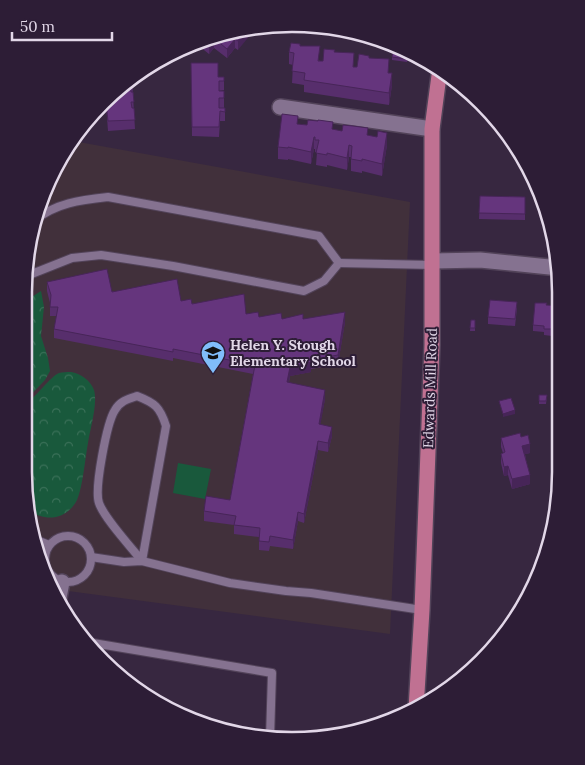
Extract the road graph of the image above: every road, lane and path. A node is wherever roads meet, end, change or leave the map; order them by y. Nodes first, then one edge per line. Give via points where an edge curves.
1 (439, 77) edge
2 (280, 107) dead end
3 (432, 129) junction
4 (45, 212) edge
5 (339, 263) junction
6 (433, 263) junction
7 (551, 267) edge
8 (33, 273) edge
9 (42, 542) edge
10 (49, 545) junction
11 (45, 553) edge
12 (91, 557) junction
13 (142, 561) junction
14 (55, 579) edge
15 (62, 582) junction
16 (61, 590) edge
17 (422, 610) junction
18 (97, 644) edge
19 (416, 701) edge
20 (270, 731) edge

1 - 3 main road, Edwards Mill Road
2 - 3 street
3 - 6 main road, Edwards Mill Road
4 - 5 lane via 73,201 108,197 320,236
5 - 6 lane
5 - 8 lane via 324,281 304,291 101,255 72,258
6 - 7 street via 480,260
6 - 17 main road, Edwards Mill Road
9 - 10 lane
10 - 11 lane
10 - 12 lane via 60,536 74,536 86,544
12 - 13 lane
12 - 15 lane via 88,569 80,578
13 - 13 lane via 166,426 162,411 137,396 126,399 115,408 109,422 97,487 98,502 103,511
13 - 17 lane via 230,583
14 - 15 lane
15 - 16 street
17 - 19 main road, Edwards Mill Road
18 - 20 lane via 272,673

